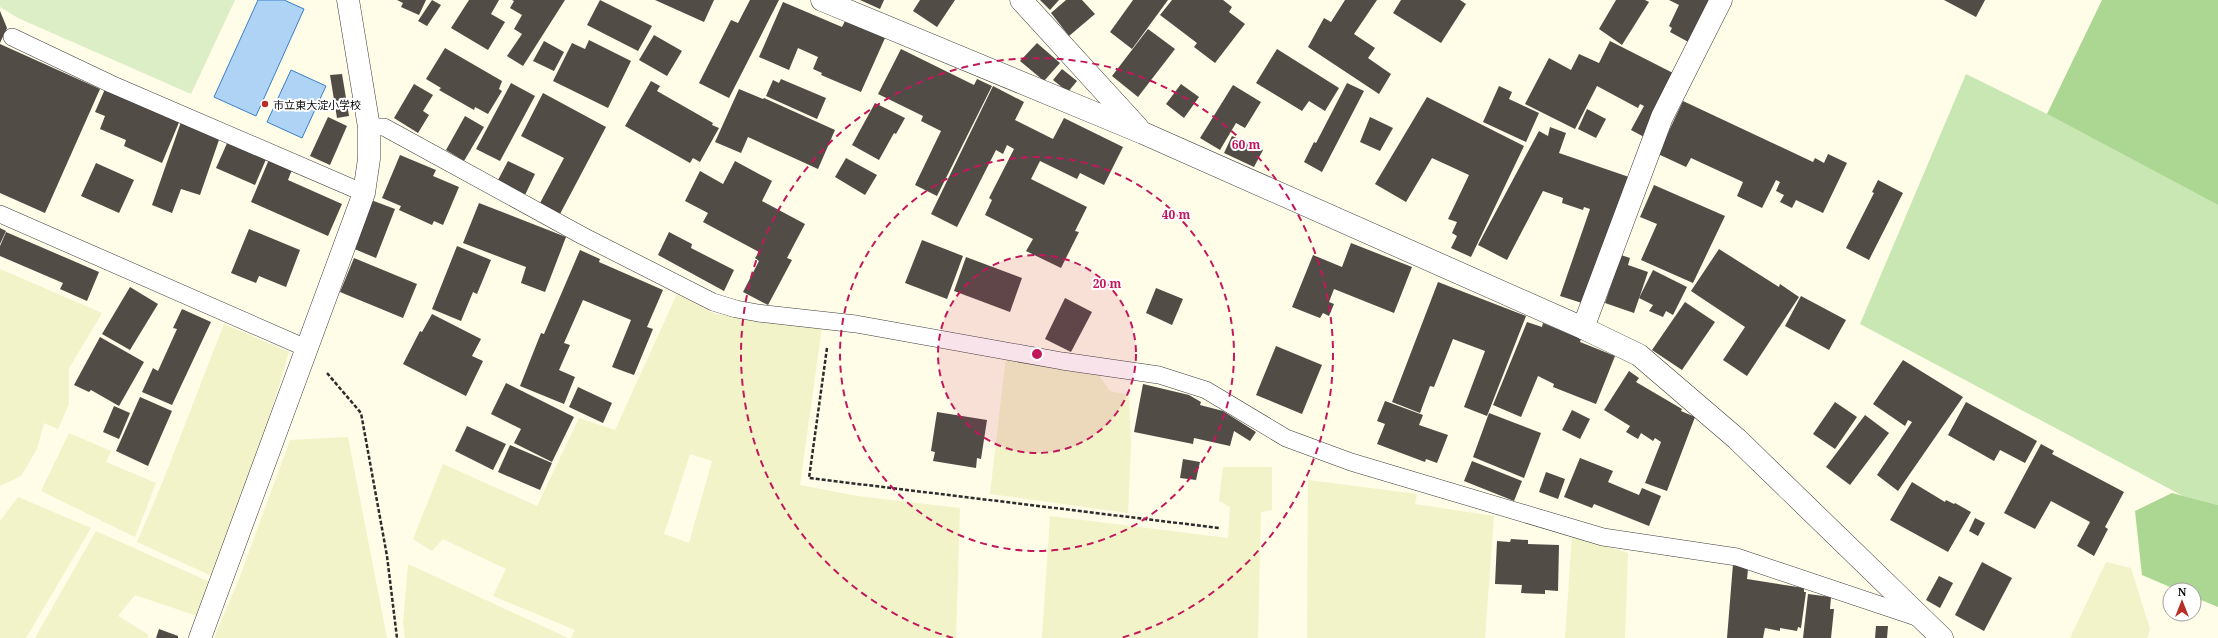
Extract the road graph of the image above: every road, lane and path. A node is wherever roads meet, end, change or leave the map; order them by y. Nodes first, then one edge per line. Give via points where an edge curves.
1 (348, 0) edge
2 (822, 0) edge
3 (1021, 0) edge
4 (1721, 0) edge
5 (12, 37) dead end
6 (369, 127) junction
7 (1143, 133) junction
8 (364, 193) junction
9 (0, 214) edge
10 (831, 321) junction
11 (1583, 328) junction
12 (306, 348) junction
13 (1220, 528) dead end
14 (1919, 618) junction
15 (200, 638) edge
16 (397, 638) edge
17 (1942, 638) edge

1 - 6 street
2 - 7 street
3 - 7 street
4 - 11 street via 1662,118
5 - 8 lane via 119,87
6 - 8 street via 369,159
6 - 10 lane via 384,127 582,236 713,302 758,313
7 - 11 street
8 - 12 street
9 - 12 lane
10 - 13 path via 808,478
10 - 14 lane via 1159,375 1206,390 1286,438 1352,462 1603,537 1737,557
11 - 14 street via 1639,355 1737,439
12 - 15 street
12 - 16 path via 361,412 387,556
14 - 17 street

